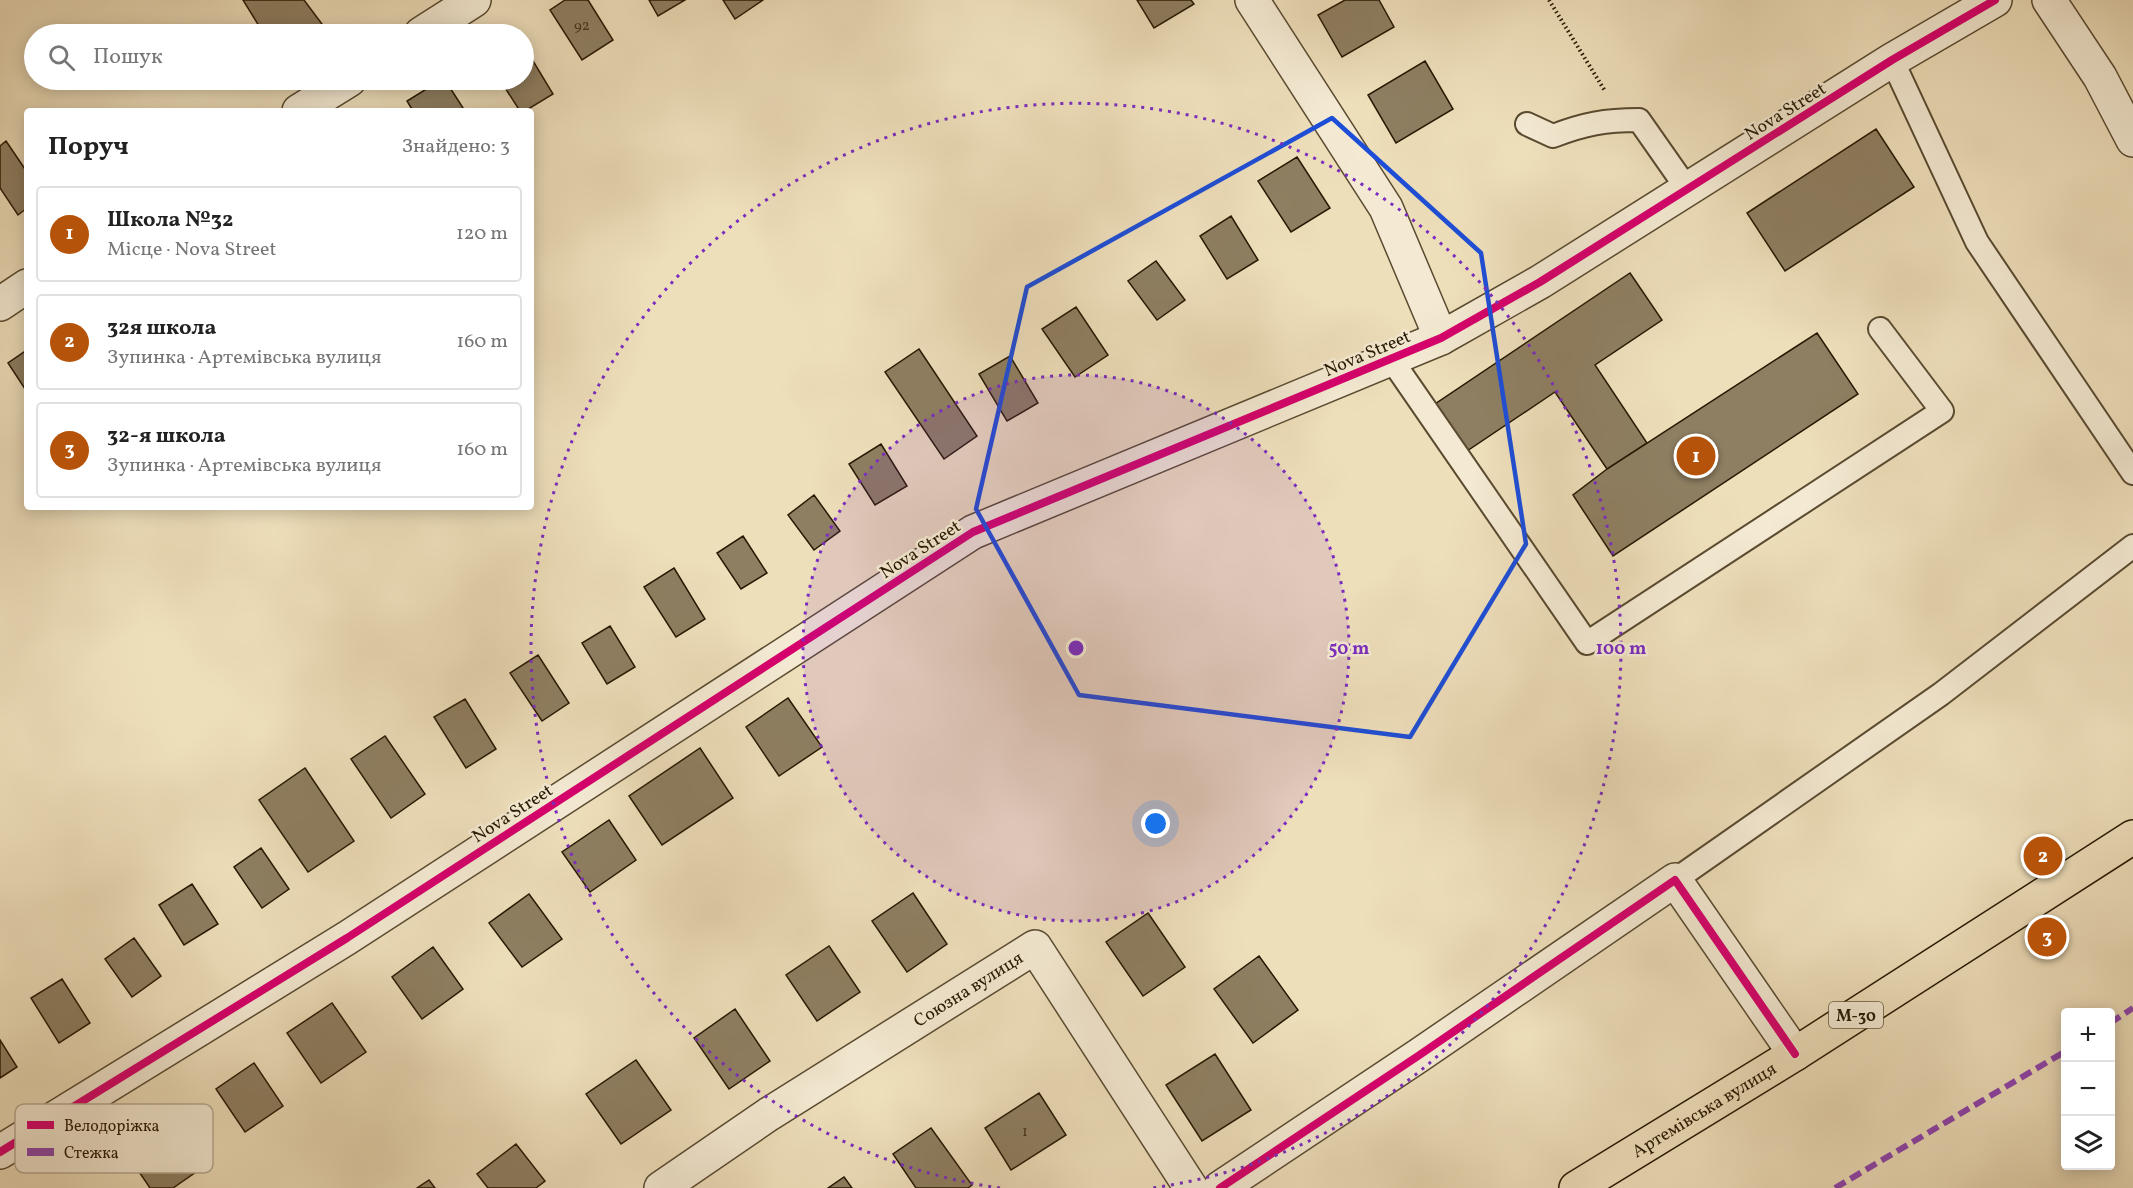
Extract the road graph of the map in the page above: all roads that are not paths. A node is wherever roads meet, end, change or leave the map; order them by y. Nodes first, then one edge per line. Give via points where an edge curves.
1 (474, 0) edge
2 (1252, 0) edge
3 (1995, 0) edge
4 (2049, 0) edge
5 (437, 24) edge
6 (1892, 60) junction
7 (333, 90) edge
8 (304, 108) edge
9 (1527, 124) dead end
10 (2133, 140) edge
11 (1688, 190) junction
12 (24, 288) edge
13 (0, 304) edge
14 (1880, 329) dead end
15 (1441, 338) junction
16 (1391, 360) junction
17 (2133, 473) edge
18 (2133, 546) edge
19 (2133, 837) edge
20 (1675, 880) junction
21 (1796, 1054) junction
22 (78, 1104) edge
23 (15, 1143) edge
24 (0, 1152) edge
25 (661, 1188) edge
26 (1191, 1188) edge
27 (1220, 1188) edge
28 (1576, 1188) edge

1 - 5 street
2 - 15 street via 1386,208
3 - 6 street, Nova Street
4 - 10 street via 2100,77
6 - 11 street, Nova Street
6 - 17 lane via 1977,242
7 - 8 street
9 - 11 lane via 1553,136 1582,124 1639,120
11 - 15 street, Nova Street
12 - 13 street
14 - 16 lane via 1942,411 1587,643
15 - 16 street, Nova Street
16 - 22 street, Nova Street via 973,532 347,938
18 - 20 lane via 1941,694
19 - 21 highway, Артемівська вулиця / М-30
20 - 21 street
20 - 27 street
21 - 28 highway, Артемівська вулиця / М-30
23 - 24 street, Nova Street
25 - 26 street, Союзна вулиця via 769,1114 1035,947

